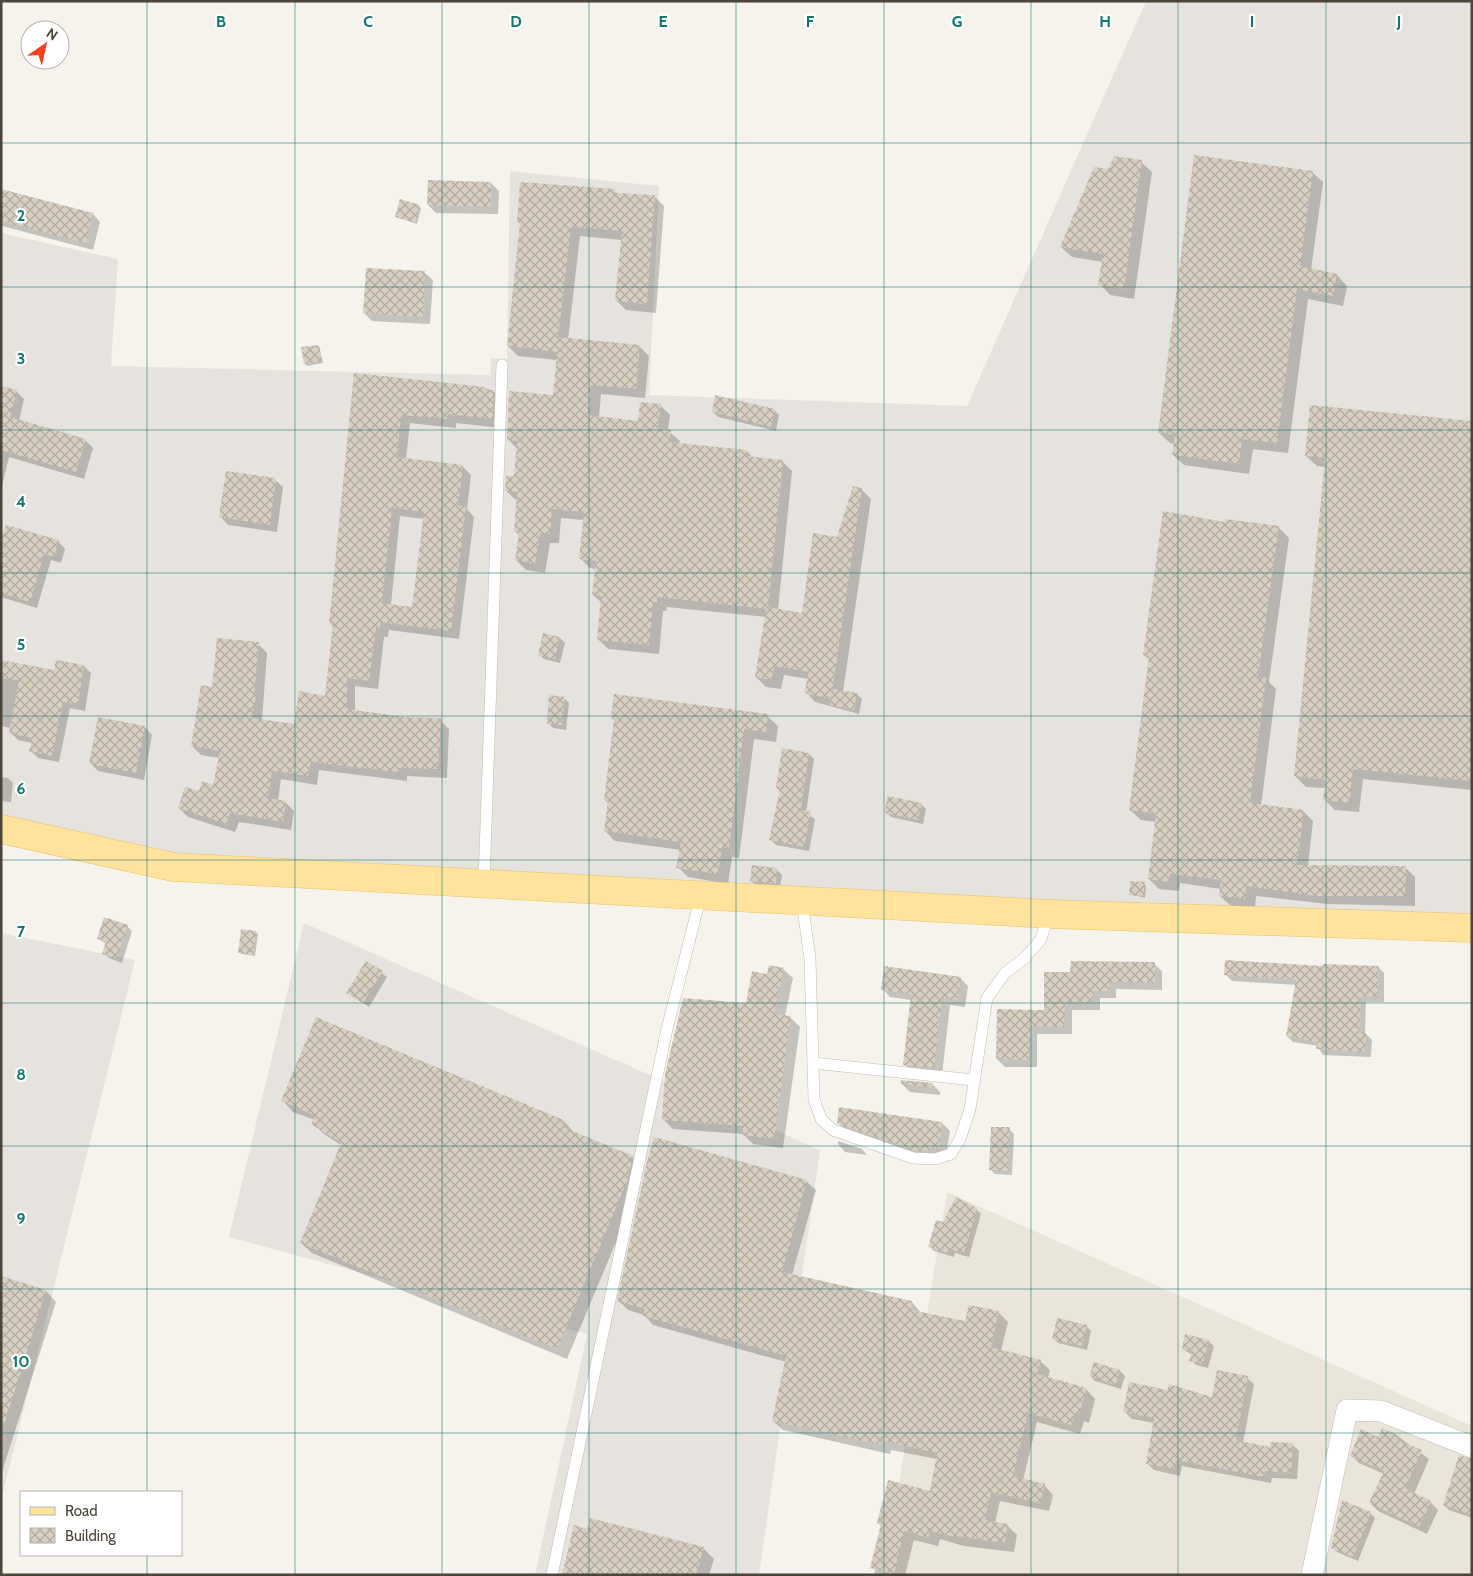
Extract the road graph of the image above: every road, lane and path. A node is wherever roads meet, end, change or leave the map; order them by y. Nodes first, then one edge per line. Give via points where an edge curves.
1 (502, 365) dead end
2 (1, 829) edge
3 (484, 885) junction
4 (701, 894) junction
5 (801, 900) junction
6 (1050, 914) junction
7 (1472, 928) edge
8 (813, 1063) junction
9 (974, 1080) junction
10 (1472, 1447) edge
11 (552, 1575) edge
12 (1312, 1575) edge

1 - 3 lane
2 - 3 main road via 173,867
3 - 4 main road
4 - 5 main road
4 - 11 lane via 665,1038
5 - 6 main road
5 - 8 lane via 810,959
6 - 7 main road
6 - 9 lane via 1040,939 1025,958 1005,973 987,998
8 - 9 lane
8 - 9 lane via 814,1099 821,1119 834,1130 913,1158 935,1159 950,1154 960,1139 970,1110
10 - 12 street via 1381,1411 1347,1410

